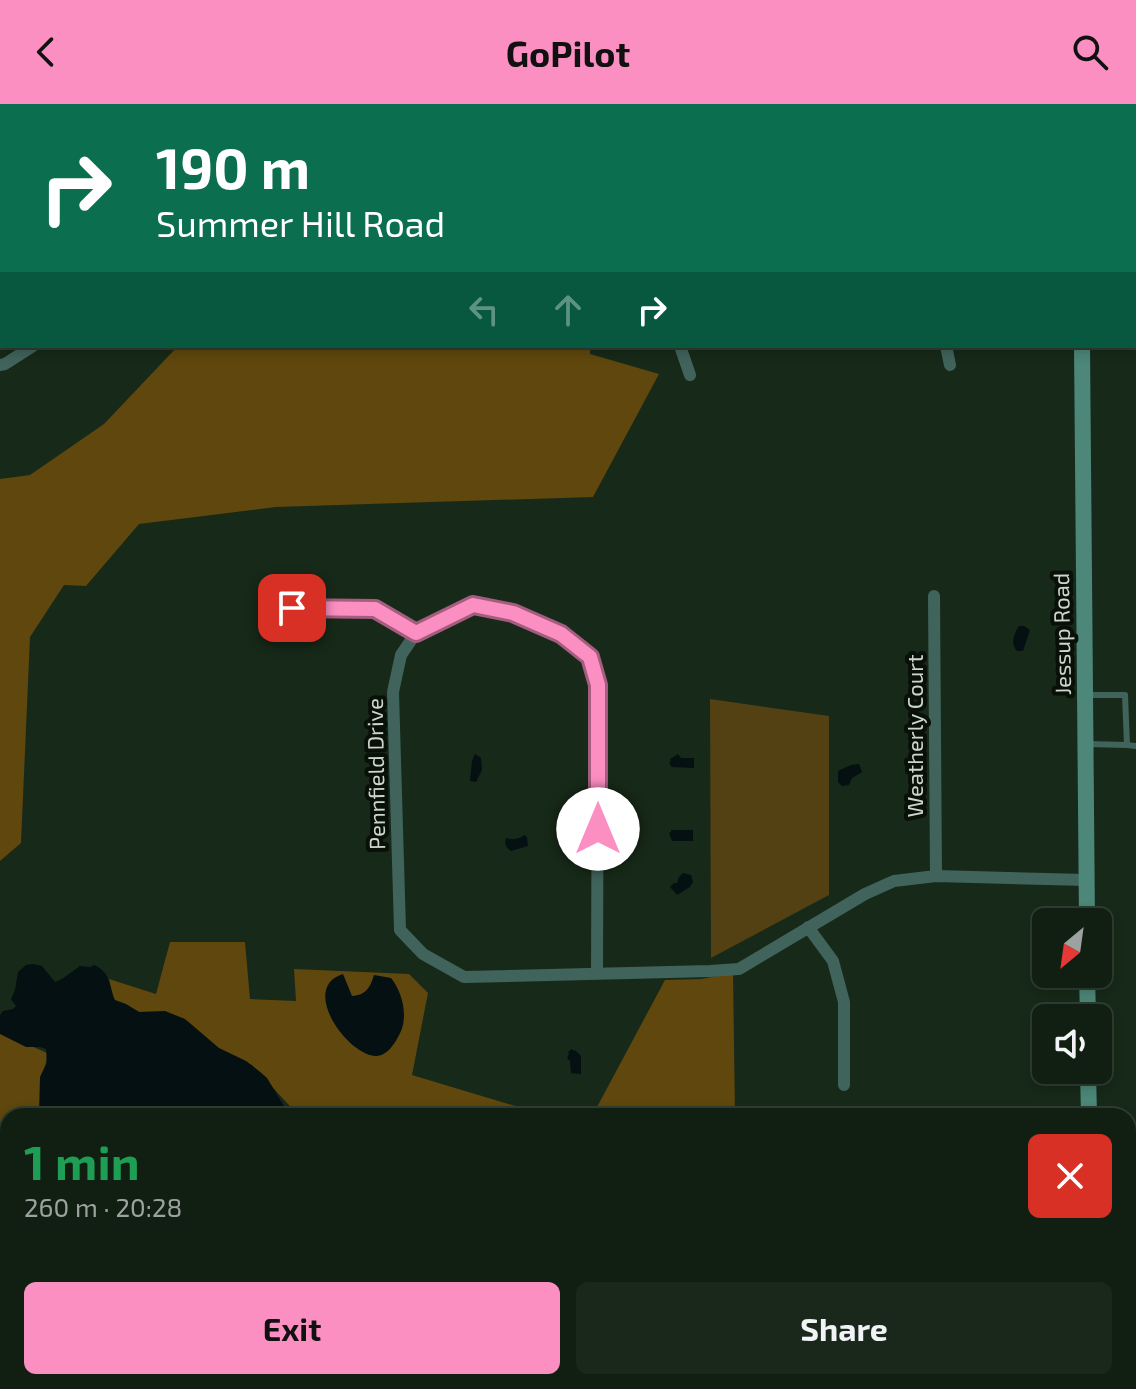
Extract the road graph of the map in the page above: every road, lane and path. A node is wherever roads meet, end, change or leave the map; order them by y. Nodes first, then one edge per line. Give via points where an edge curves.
1 (30, 348) edge
2 (681, 348) edge
3 (946, 348) edge
4 (1082, 348) edge
5 (0, 365) edge
6 (950, 365) dead end
7 (690, 375) dead end
8 (934, 596) dead end
9 (292, 608) dead end
10 (416, 633) junction
11 (1085, 695) junction
12 (1085, 744) junction
13 (1127, 745) junction
14 (1136, 746) edge
15 (936, 876) junction
16 (1086, 880) junction
17 (1087, 908) edge
18 (808, 927) junction
19 (597, 974) junction
20 (1088, 1084) edge
21 (844, 1085) dead end
22 (1089, 1108) edge

1 - 5 street
2 - 7 street
3 - 6 street
4 - 11 street, Jessup Road
8 - 15 street, Weatherly Court
9 - 10 street via 375,609
10 - 19 street via 473,605 513,613 561,634 590,657 598,685
10 - 19 street, Pennfield Drive via 401,655 393,692 400,930 423,954 464,977
11 - 12 street, Jessup Road
11 - 13 lane via 1125,695
12 - 13 lane
12 - 16 street, Jessup Road
13 - 14 lane
15 - 16 street, Pennfield Drive
15 - 18 street, Pennfield Drive via 894,881
16 - 17 street, Jessup Road
18 - 19 street, Pennfield Drive via 739,969
18 - 21 street via 833,961 844,1002
20 - 22 street

